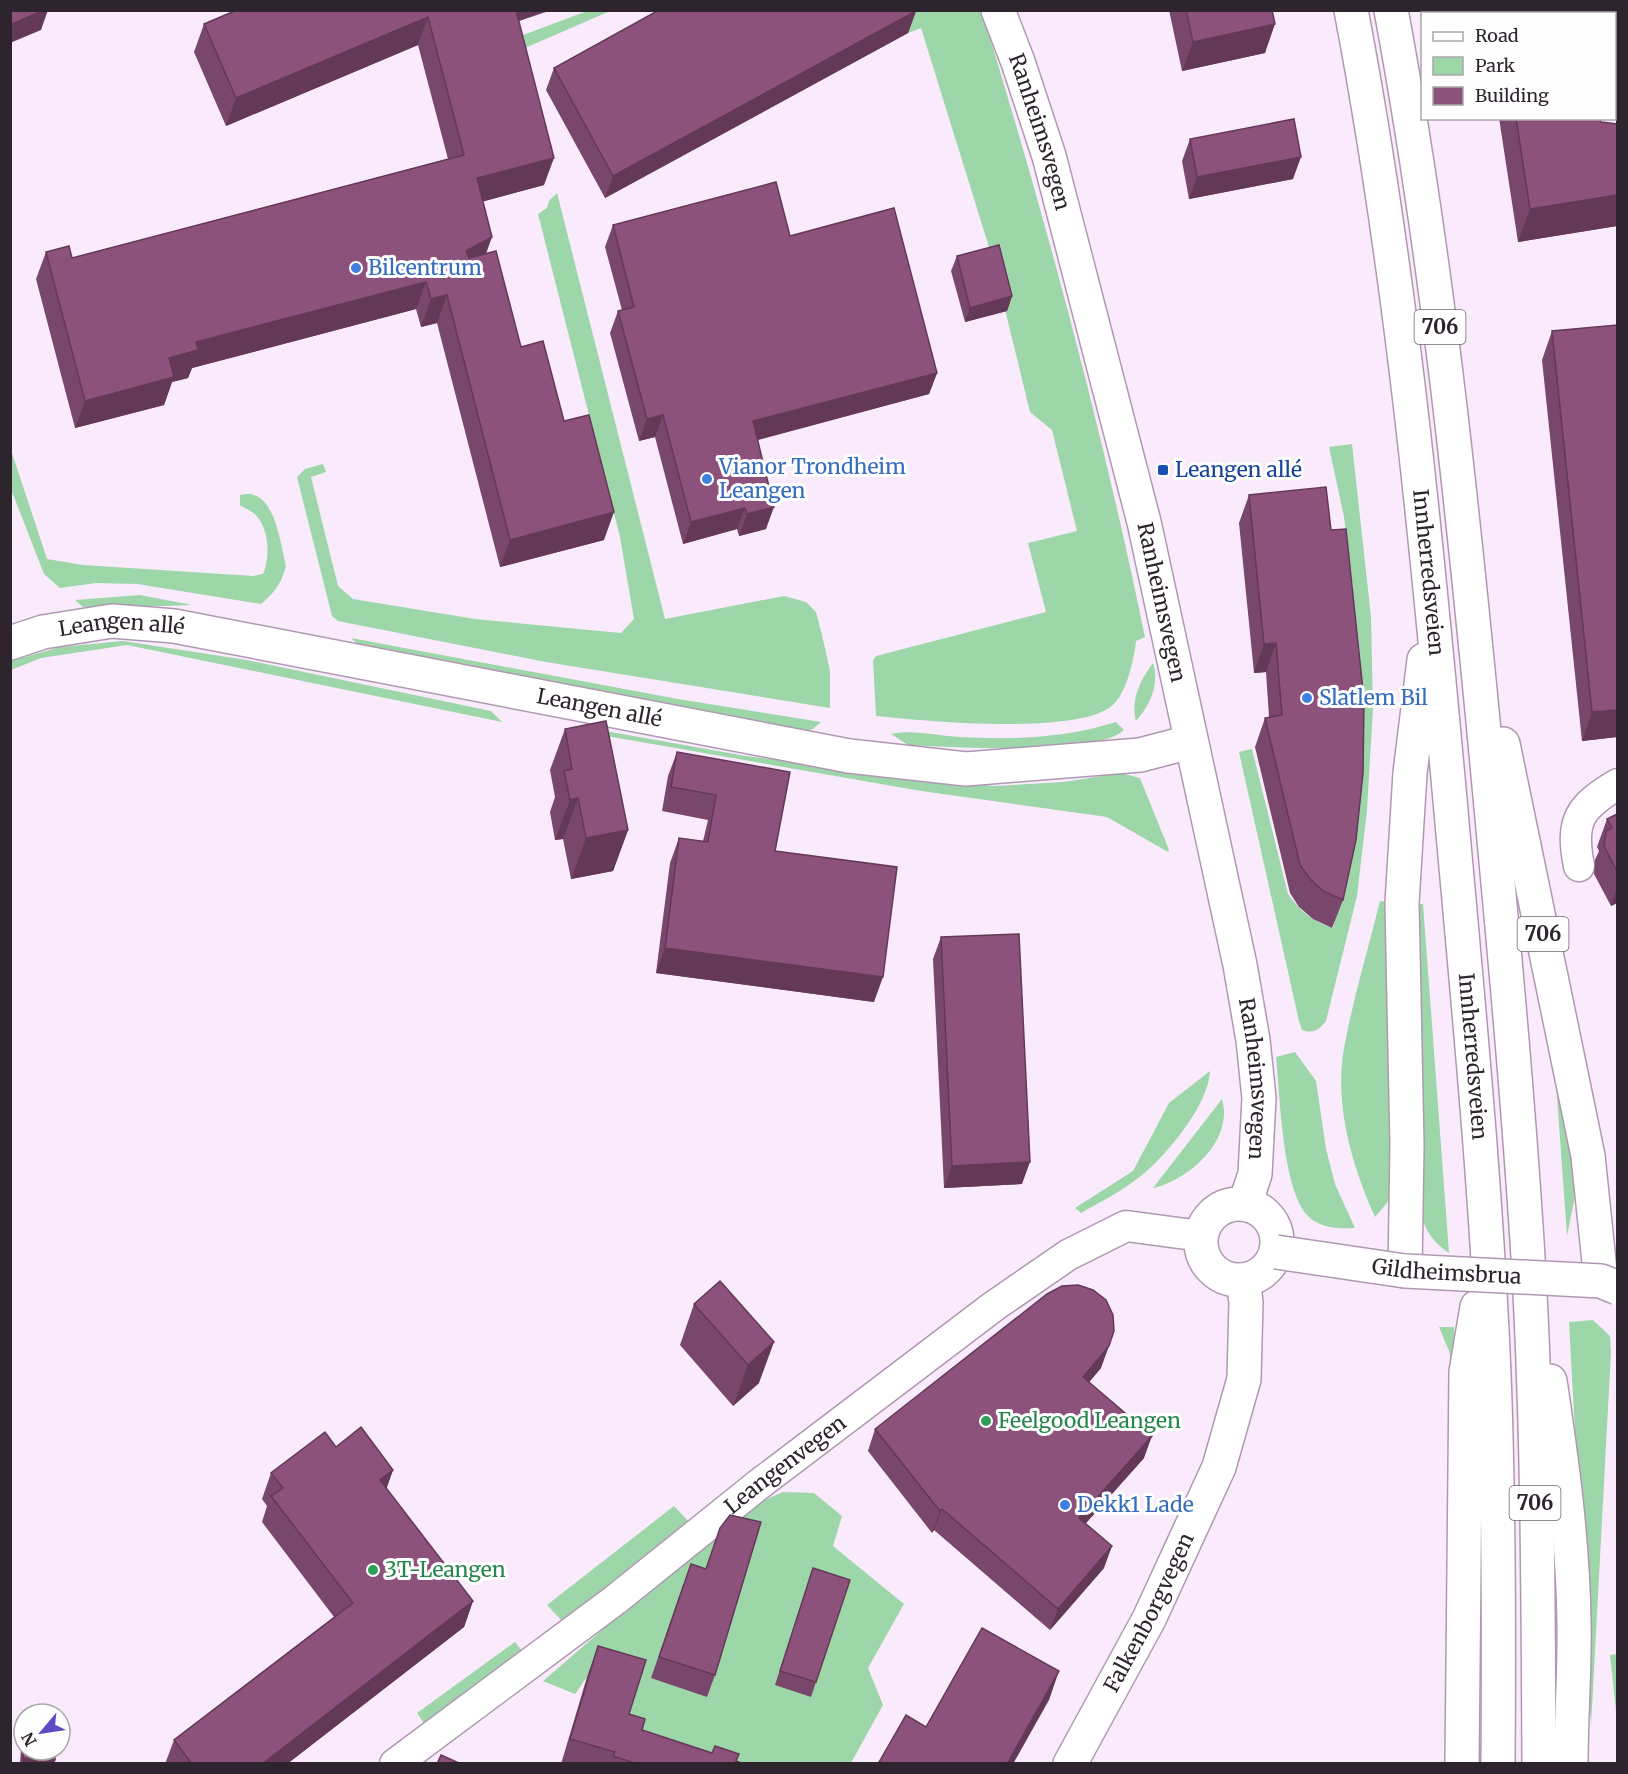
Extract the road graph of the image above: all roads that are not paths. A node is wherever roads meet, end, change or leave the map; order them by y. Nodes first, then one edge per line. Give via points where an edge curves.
1 (998, 10) edge
2 (1351, 10) edge
3 (1391, 10) edge
4 (1470, 590) junction
5 (1432, 593) junction
6 (10, 644) edge
7 (1190, 742) junction
8 (1617, 784) edge
9 (1579, 866) dead end
10 (1245, 1204) junction
11 (1201, 1236) junction
12 (1527, 1243) junction
13 (1487, 1246) junction
14 (1276, 1252) junction
15 (1405, 1271) junction
16 (1243, 1280) junction
17 (1609, 1284) edge
18 (395, 1764) edge
19 (1070, 1764) edge
20 (1462, 1764) edge
21 (1498, 1764) edge
22 (1539, 1764) edge
23 (1571, 1764) edge

1 - 7 main road, Ranheimsvegen via 1049,156 1076,257 1144,522
2 - 5 main road, Innherredsveien / 706 via 1391,249
3 - 4 main road, Innherredsveien / 706 via 1430,244
4 - 12 main road, Innherredsveien / 706
4 - 17 main road, 706 via 1588,1156
5 - 13 main road, Innherredsveien / 706
5 - 15 main road, 706 via 1410,773 1402,903 1407,1145
6 - 7 main road, Leangen allé via 44,632 112,621 174,626 849,756 966,769 1140,755
7 - 10 main road, Ranheimsvegen via 1253,1040 1258,1148
8 - 9 street via 1581,811 1575,848
10 - 11 main road via 1233,1204 1212,1215
10 - 14 main road via 1271,1221
11 - 16 main road via 1204,1259 1211,1269 1231,1280
11 - 18 street, Leangenvegen via 1126,1226 1068,1255 994,1306
12 - 22 main road, 706
12 - 23 main road, 706 via 1563,1464 1572,1550
13 - 20 main road, 706 via 1466,1372
13 - 21 main road, 706 via 1497,1468
14 - 15 main road, Gildheimsbrua, bridge
14 - 16 main road via 1264,1271
15 - 17 main road, Gildheimsbrua, bridge
16 - 19 main road, Falkenborgvegen via 1244,1379 1219,1467 1149,1619

